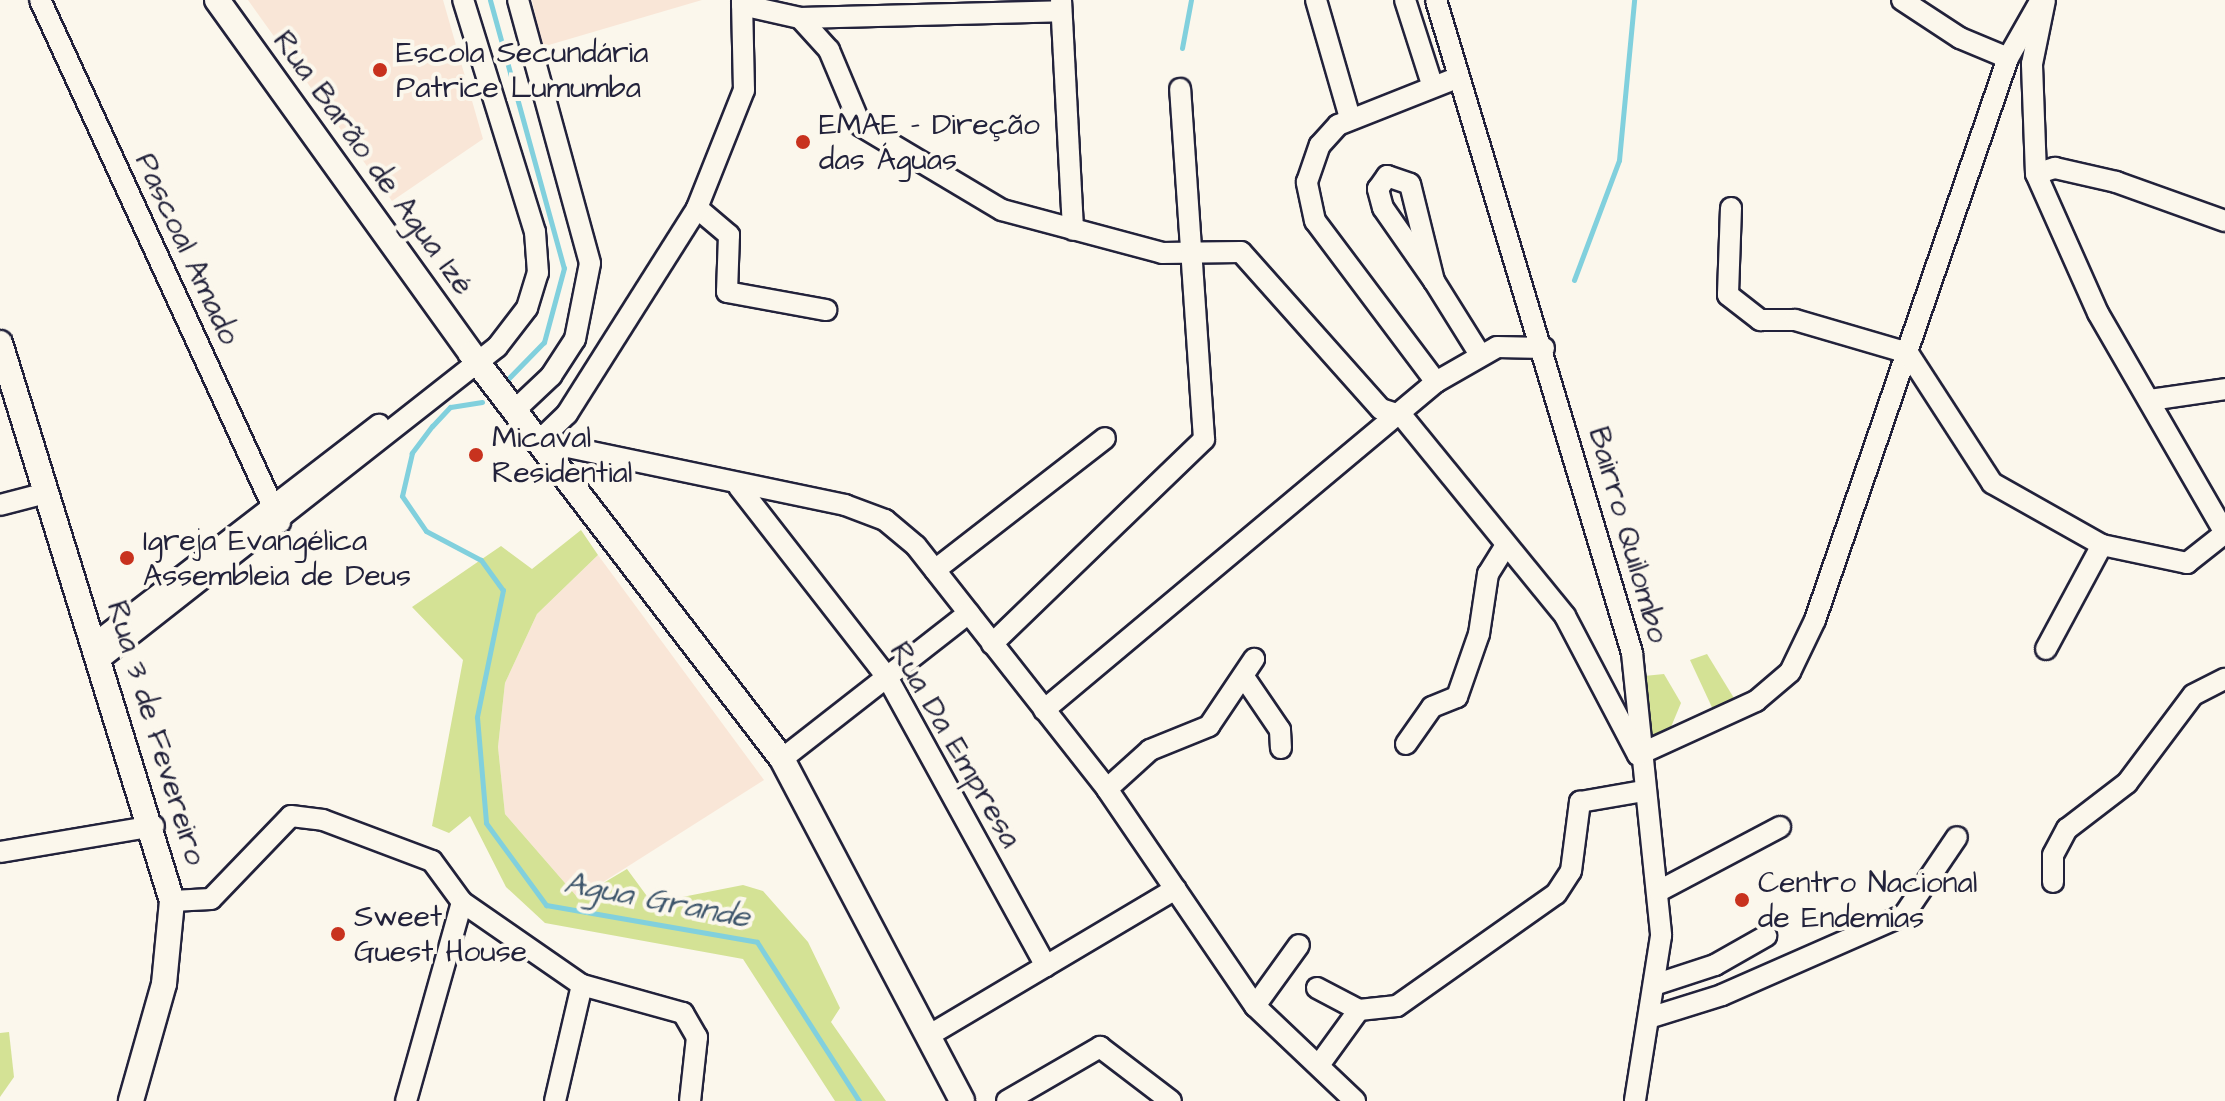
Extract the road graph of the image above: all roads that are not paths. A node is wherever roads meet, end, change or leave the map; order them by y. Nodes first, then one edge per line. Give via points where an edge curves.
1 (40, 0) edge
2 (217, 0) edge
3 (463, 0) edge
4 (518, 0) edge
5 (1316, 0) edge
6 (1405, 0) edge
7 (1436, 0) edge
8 (1902, 0) edge
9 (2043, 0) edge
10 (742, 2) edge
11 (1061, 5) edge
12 (854, 6) edge
13 (800, 18) junction
14 (2008, 58) junction
15 (1459, 77) junction
16 (1433, 87) junction
17 (1180, 89) dead end
18 (1350, 118) junction
19 (2036, 174) junction
20 (697, 208) junction
21 (1731, 208) dead end
22 (2225, 221) edge
23 (1073, 230) junction
24 (1192, 255) junction
25 (1434, 281) junction
26 (826, 310) dead end
27 (0, 343) edge
28 (1544, 348) junction
29 (1479, 353) junction
30 (1908, 353) junction
31 (474, 358) junction
32 (1436, 382) junction
33 (2225, 389) edge
34 (2150, 400) junction
35 (515, 410) junction
36 (1402, 416) junction
37 (1105, 438) dead end
38 (539, 441) junction
39 (739, 487) junction
40 (46, 493) junction
41 (0, 505) edge
42 (277, 514) junction
43 (2225, 533) edge
44 (1506, 545) junction
45 (2102, 545) junction
46 (935, 570) junction
47 (969, 613) junction
48 (992, 644) junction
49 (2046, 649) dead end
50 (99, 651) junction
51 (887, 677) junction
52 (2225, 679) edge
53 (1044, 710) junction
54 (1406, 744) dead end
55 (1281, 748) dead end
56 (1638, 755) junction
57 (782, 759) junction
58 (1107, 789) junction
59 (1644, 791) junction
60 (154, 826) junction
61 (1780, 827) dead end
62 (1957, 837) dead end
63 (0, 852) edge
64 (2053, 882) dead end
65 (1176, 889) junction
66 (1659, 891) junction
67 (172, 901) junction
68 (462, 902) junction
69 (1766, 936) dead end
70 (1299, 945) dead end
71 (1046, 966) junction
72 (1657, 984) junction
73 (582, 985) junction
74 (1317, 988) dead end
75 (1255, 1006) junction
76 (1359, 1010) junction
77 (1652, 1017) junction
78 (928, 1036) junction
79 (1319, 1065) junction
80 (131, 1101) edge
81 (406, 1101) edge
82 (555, 1101) edge
83 (690, 1101) edge
84 (962, 1101) edge
85 (1007, 1101) edge
86 (1171, 1101) edge
87 (1355, 1101) edge
88 (1635, 1101) edge

1 - 42 street, Pascoal Amado
2 - 31 main road, Rua Barão de Agua Izé
3 - 31 street via 535,232 538,273 527,308
4 - 35 street via 590,263 575,339 551,376
5 - 18 street
6 - 16 street
7 - 15 street, Bairro Quilombo
8 - 14 street via 1960,38
9 - 14 street
9 - 19 street via 2032,64
10 - 13 street
10 - 20 street via 744,90
11 - 12 street
11 - 23 street
12 - 13 street
13 - 23 street via 829,50 861,126 1002,210
14 - 30 street
15 - 16 street
15 - 28 street, Bairro Quilombo
16 - 18 street
17 - 24 street
18 - 32 street via 1313,157 1310,208
19 - 22 street via 2055,168 2116,182
19 - 34 street via 2098,313
20 - 26 street via 729,235 727,292
20 - 38 street via 567,414
21 - 30 street via 1728,295 1760,320 1795,320
23 - 24 street
24 - 36 street via 1241,252 1381,409
24 - 48 street via 1204,439
25 - 25 street via 1410,184 1387,176 1378,189 1383,208
25 - 29 street
27 - 40 main road, Rua 3 de Fevereiro
28 - 29 street
28 - 56 street, Bairro Quilombo via 1628,629
29 - 32 street
30 - 45 street via 1992,483
30 - 56 street via 1790,672 1756,701
31 - 35 main road, Rua Barão de Agua Izé
31 - 42 street
32 - 36 street
33 - 34 street
34 - 43 street
35 - 38 main road, Rua Barão de Agua Izé
36 - 44 street
36 - 53 street
37 - 46 street
38 - 39 street
38 - 57 main road, Rua Barão de Agua Izé
39 - 46 street via 845,505 885,520
39 - 51 street, Rua Da Empresa
40 - 41 street
40 - 50 main road, Rua 3 de Fevereiro
42 - 50 street
43 - 45 street via 2187,563
44 - 54 street via 1488,574 1479,634 1457,697 1432,707
44 - 56 street via 1592,658
45 - 49 street
46 - 47 street
47 - 48 street
47 - 51 street
48 - 53 street
50 - 60 main road, Rua 3 de Fevereiro
51 - 57 street
51 - 71 street, Rua Da Empresa
52 - 64 street via 2193,695 2127,783 2067,829 2053,855
53 - 58 street
55 - 58 street via 1280,730 1249,668 1209,726 1150,750
56 - 59 street, Bairro Quilombo
57 - 78 main road, Rua Barão de Agua Izé
58 - 65 street
59 - 66 street, Bairro Quilombo
59 - 76 street via 1580,802 1571,871 1520,925 1397,1006
60 - 63 street
60 - 67 main road, Rua 3 de Fevereiro
61 - 66 street
62 - 77 street via 1904,915 1722,995
65 - 71 street
65 - 75 street
66 - 72 street, Bairro Quilombo
67 - 68 street via 211,899 291,816 323,820 432,861
67 - 80 main road, Rua 3 de Fevereiro via 164,984
68 - 73 street
68 - 81 street
69 - 72 street via 1715,965
70 - 75 street
71 - 78 street
72 - 77 street, Bairro Quilombo
73 - 82 street
73 - 83 street via 683,1013 697,1037
74 - 76 street
75 - 79 street
76 - 79 street
77 - 88 street, Bairro Quilombo
78 - 84 main road, Rua Barão de Agua Izé
79 - 87 street
85 - 86 street via 1100,1047

